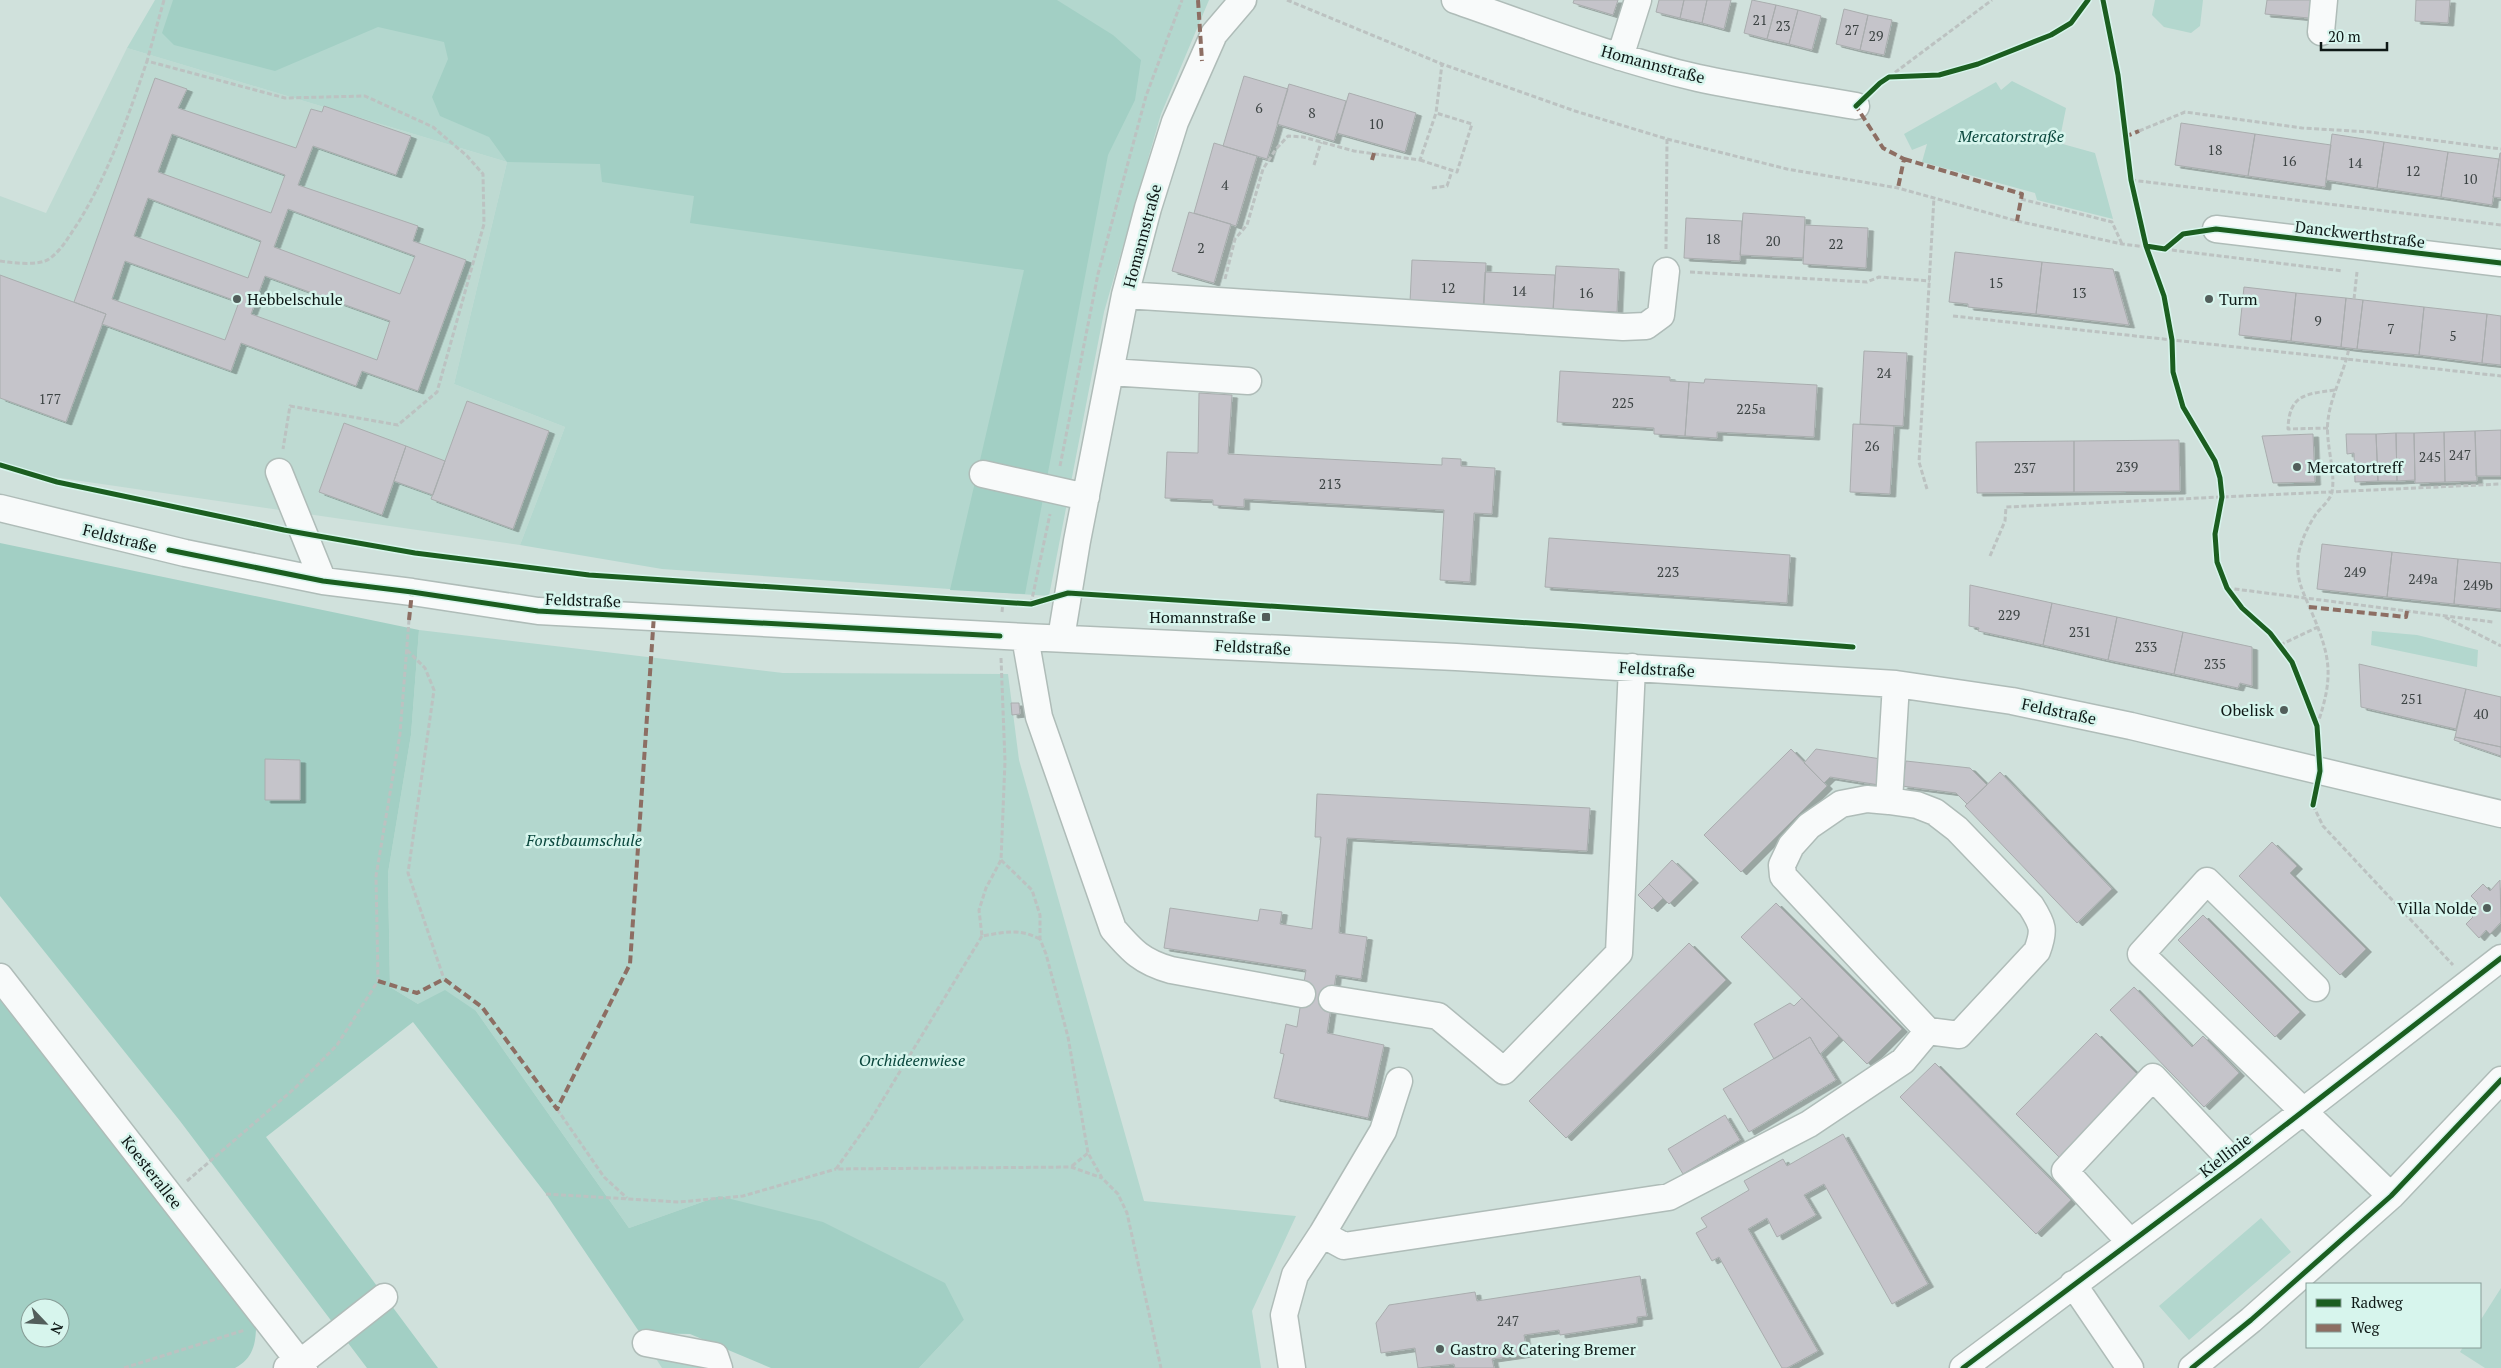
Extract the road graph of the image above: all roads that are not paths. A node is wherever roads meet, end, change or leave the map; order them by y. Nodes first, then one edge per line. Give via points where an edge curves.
1 (1243, 0) edge
2 (1455, 0) edge
3 (1638, 0) edge
4 (2324, 0) edge
5 (2321, 32) dead end
6 (1620, 57) junction
7 (1856, 106) dead end
8 (2216, 229) road end
9 (2501, 263) edge
10 (1666, 271) road end
11 (1125, 295) junction
12 (1110, 372) junction
13 (1248, 381) dead end
14 (279, 472) road end
15 (983, 474) dead end
16 (1086, 497) junction
17 (0, 508) edge
18 (323, 581) junction
19 (1026, 637) junction
20 (1061, 638) junction
21 (1632, 667) junction
22 (1896, 684) junction
23 (1889, 801) junction
24 (2501, 814) edge
25 (2501, 958) edge
26 (0, 977) edge
27 (2316, 988) dead end
28 (1302, 994) dead end
29 (1332, 999) dead end
30 (1928, 1031) junction
31 (2501, 1080) edge
32 (1399, 1081) dead end
33 (2302, 1110) junction
34 (2235, 1164) junction
35 (2391, 1196) junction
36 (1322, 1234) junction
37 (2130, 1242) junction
38 (2073, 1284) junction
39 (384, 1297) dead end
40 (646, 1343) dead end
41 (297, 1366) edge
42 (719, 1368) edge
43 (1292, 1368) edge
44 (1963, 1368) edge
45 (2130, 1368) edge
46 (2192, 1368) edge

1 - 11 street, Homannstraße via 1214,34 1175,122
2 - 6 street, Homannstraße
3 - 6 street
4 - 5 street
6 - 7 street, Homannstraße via 1699,78
8 - 9 street, Danckwerthstraße
10 - 11 street via 1661,315 1646,326
11 - 12 street, Homannstraße
12 - 13 street
12 - 16 street, Homannstraße
14 - 18 street
15 - 16 street
16 - 20 street, Homannstraße
17 - 18 street, Feldstraße via 185,553
18 - 19 street, Feldstraße via 538,611
19 - 20 street, Feldstraße
19 - 28 street via 1039,717 1113,929 1134,953 1150,964
20 - 21 street, Feldstraße
21 - 22 street, Feldstraße
21 - 29 street via 1619,953 1595,980 1504,1071 1438,1016
22 - 23 street
22 - 24 street, Feldstraße via 2012,701 2131,726
23 - 30 street via 1867,799 1841,804 1809,826 1791,846 1782,865 1783,876
23 - 30 street via 1935,812 1957,829 2031,906 2044,934 2027,964 1958,1035
25 - 33 street, Kiellinie
26 - 41 street, Koesterallee
27 - 33 street via 2207,880 2141,954
30 - 36 street via 1903,1061 1809,1124 1669,1197 1344,1246
31 - 35 street
32 - 36 street via 1382,1131
33 - 34 street, Kiellinie
33 - 35 street
34 - 37 street, Kiellinie
34 - 37 street via 2154,1076 2065,1171
35 - 46 street
36 - 43 street via 1295,1275 1284,1315
37 - 38 street, Kiellinie
38 - 44 street, Kiellinie
38 - 45 street
39 - 41 street
40 - 42 street via 715,1356

